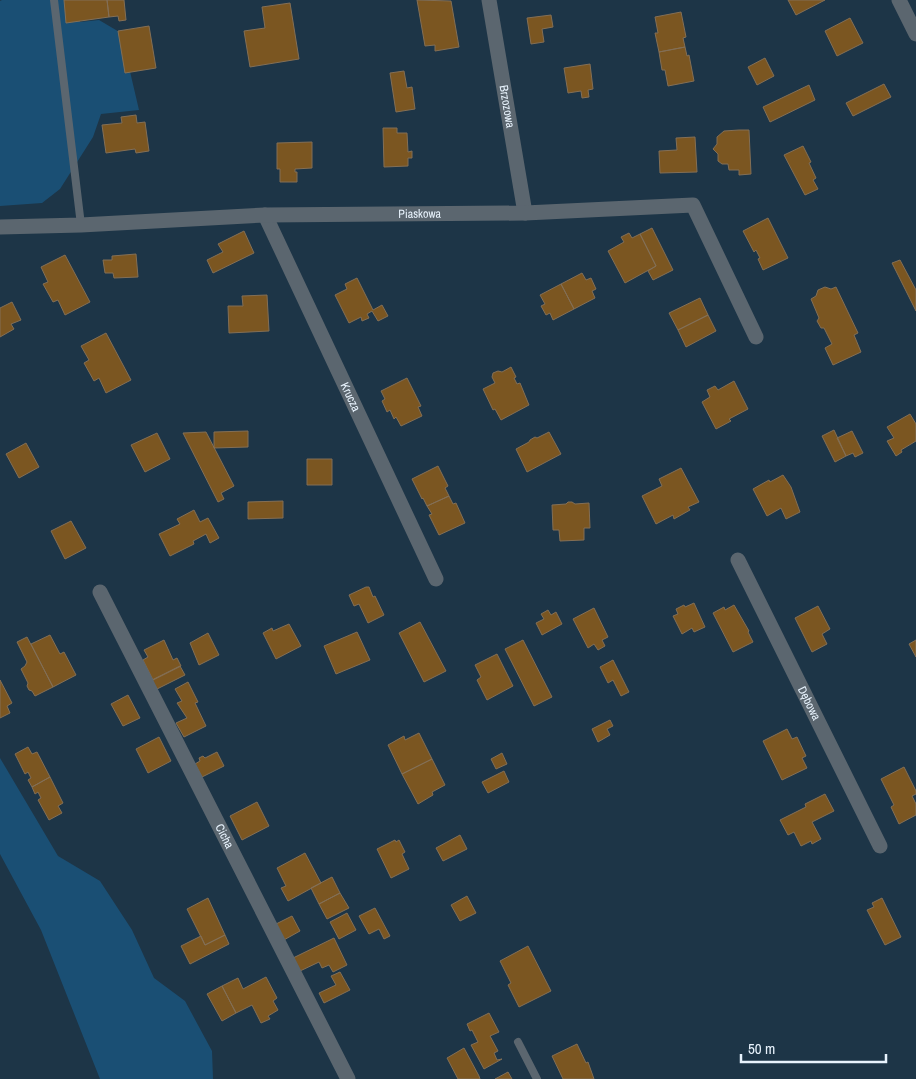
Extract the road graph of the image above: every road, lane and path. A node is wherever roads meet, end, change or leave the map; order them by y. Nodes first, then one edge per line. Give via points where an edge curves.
1 (54, 0) edge
2 (489, 0) edge
3 (899, 0) edge
4 (916, 34) edge
5 (525, 213) junction
6 (265, 216) junction
7 (81, 225) junction
8 (0, 227) edge
9 (756, 337) dead end
10 (738, 560) dead end
11 (436, 579) dead end
12 (100, 592) dead end
13 (880, 846) dead end
14 (518, 1042) dead end
15 (348, 1079) edge
16 (537, 1079) edge

1 - 7 lane
2 - 5 street, Brzozowa
3 - 4 street
5 - 6 street, Piaskowa
5 - 9 street, Piaskowa via 693,205
6 - 7 street, Piaskowa
6 - 11 street, Krucza
7 - 8 street, Piaskowa
10 - 13 street, Dębowa
12 - 15 street, Cicha
14 - 16 lane

